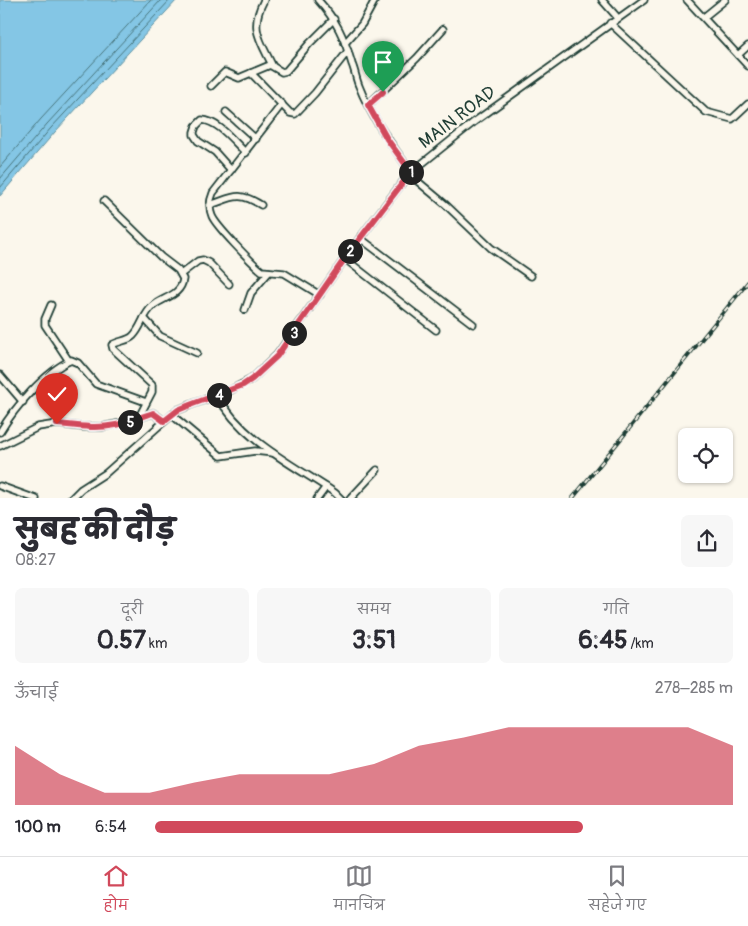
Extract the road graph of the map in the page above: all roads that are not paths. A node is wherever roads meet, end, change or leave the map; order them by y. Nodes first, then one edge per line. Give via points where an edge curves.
1 (264, 0) edge
2 (318, 0) edge
3 (375, 0) edge
4 (602, 0) edge
5 (687, 0) edge
6 (725, 0) edge
7 (641, 1) edge
8 (704, 17) junction
9 (618, 18) junction
10 (334, 19) junction
11 (610, 23) junction
12 (443, 28) dead end
13 (346, 43) junction
14 (748, 46) edge
15 (348, 51) junction
16 (738, 55) junction
17 (272, 65) junction
18 (748, 66) edge
19 (251, 73) junction
20 (211, 86) dead end
21 (282, 104) junction
22 (748, 104) edge
23 (368, 105) junction
24 (226, 112) dead end
25 (256, 139) junction
26 (246, 153) junction
27 (231, 170) junction
28 (410, 173) junction
29 (104, 201) dead end
30 (210, 205) junction
31 (261, 205) dead end
32 (360, 238) junction
33 (344, 258) junction
34 (268, 272) junction
35 (181, 274) junction
36 (531, 276) dead end
37 (229, 284) dead end
38 (320, 295) junction
39 (51, 304) dead end
40 (245, 310) dead end
41 (144, 318) junction
42 (473, 324) dead end
43 (436, 330) dead end
44 (197, 353) dead end
45 (69, 361) junction
46 (0, 375) edge
47 (217, 395) junction
48 (23, 402) junction
49 (146, 402) junction
50 (172, 415) junction
51 (138, 419) junction
52 (164, 421) junction
53 (0, 432) edge
54 (0, 446) edge
55 (275, 453) junction
56 (377, 470) dead end
57 (0, 486) edge
58 (326, 487) junction
59 (36, 498) edge
60 (71, 498) edge
61 (316, 498) edge
62 (341, 498) edge
63 (350, 498) edge

1 - 17 street via 256,32
2 - 10 street
3 - 13 street via 362,24
4 - 9 street
5 - 8 street
6 - 8 street
7 - 9 street, MAIN ROAD
8 - 16 street
9 - 11 street, MAIN ROAD
10 - 13 street
10 - 17 street via 286,72
11 - 22 street via 706,112 732,118
11 - 28 street, MAIN ROAD
12 - 23 street
13 - 15 street
14 - 16 street
15 - 21 street via 298,112 292,114
15 - 23 street
16 - 18 street
17 - 19 street
19 - 20 street via 239,78 223,72
19 - 21 street
21 - 25 street
23 - 28 street
24 - 25 street
25 - 26 street
26 - 27 street
26 - 27 street via 210,122 202,120 196,126 196,139 215,152
27 - 30 street via 213,193
28 - 32 street, MAIN ROAD
28 - 36 street via 490,248
29 - 35 street
30 - 31 street via 240,196
30 - 34 street via 217,224 259,269
32 - 33 street, MAIN ROAD
32 - 42 street
33 - 38 street, MAIN ROAD
33 - 43 street
34 - 38 street via 284,274
34 - 40 street via 251,293
35 - 37 street via 203,260
35 - 41 street via 183,281 178,290 152,306
38 - 47 street, MAIN ROAD via 277,356 243,385
39 - 45 street via 44,325
41 - 44 street via 160,336
41 - 49 street via 132,337 112,346 152,385
45 - 48 street via 49,375
45 - 49 street via 77,361 102,387
46 - 48 street
47 - 50 street, MAIN ROAD
47 - 55 street via 239,426
48 - 53 street
49 - 51 street
50 - 52 street, MAIN ROAD
50 - 55 street via 221,456 255,451
51 - 52 street via 153,413
51 - 54 street via 97,427 48,424
52 - 60 street, MAIN ROAD via 111,470
55 - 58 street
56 - 63 street
57 - 59 street
58 - 61 street
58 - 62 street

